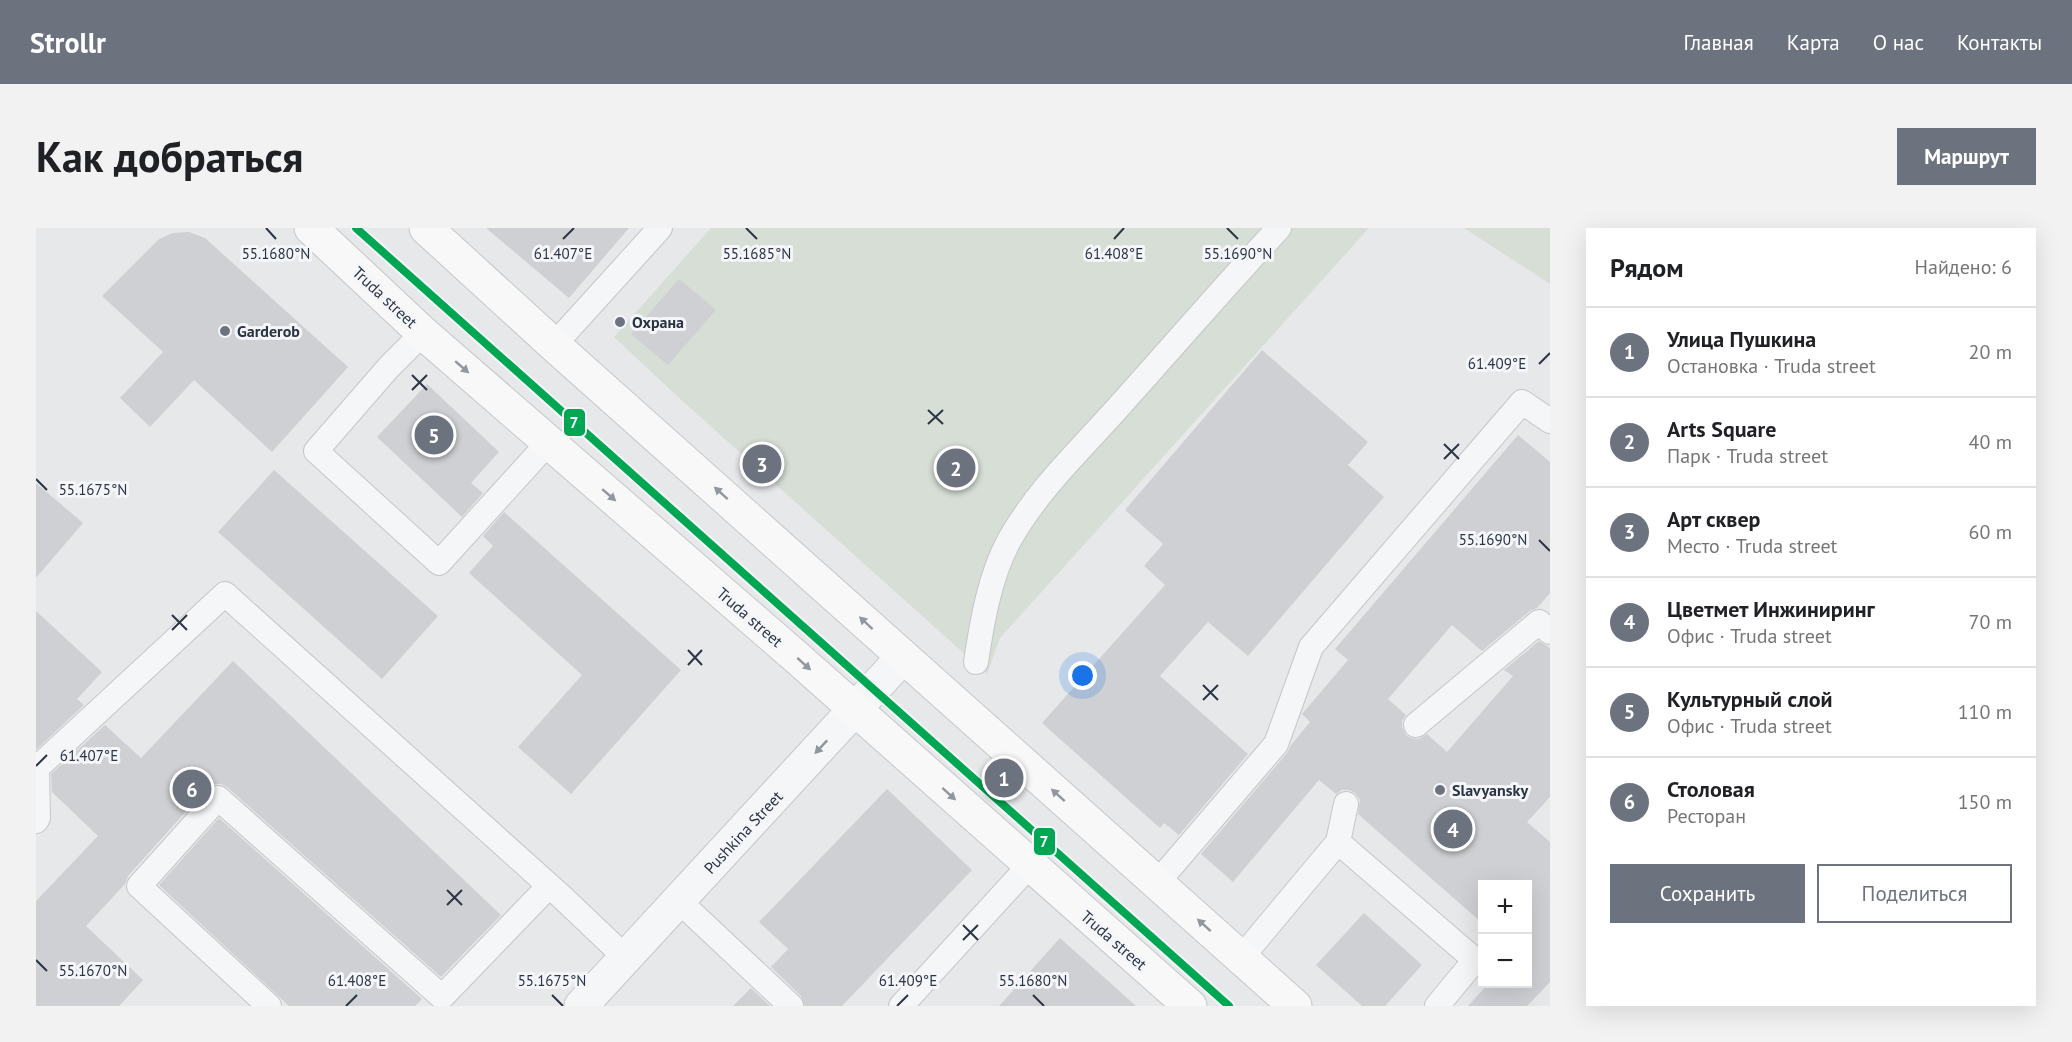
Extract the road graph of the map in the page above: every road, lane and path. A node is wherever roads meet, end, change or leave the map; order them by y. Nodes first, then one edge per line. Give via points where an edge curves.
1 (311, 228) edge
2 (426, 228) edge
3 (660, 228) edge
4 (1279, 228) edge
5 (423, 333) junction
6 (554, 345) junction
7 (1550, 421) edge
8 (548, 443) junction
9 (1550, 632) edge
10 (903, 657) junction
11 (976, 662) dead end
12 (856, 710) junction
13 (1416, 725) dead end
14 (37, 768) edge
15 (1346, 804) dead end
16 (36, 821) edge
17 (1338, 842) junction
18 (1029, 866) junction
19 (1157, 883) junction
20 (549, 886) junction
21 (679, 901) junction
22 (1478, 954) edge
23 (1478, 956) edge
24 (626, 958) junction
25 (1241, 958) junction
26 (268, 1006) edge
27 (581, 1006) edge
28 (791, 1006) edge
29 (901, 1006) edge
30 (1190, 1006) edge
31 (1294, 1006) edge
32 (1437, 1006) edge

1 - 5 main road, Truda street
2 - 6 main road
3 - 6 lane
4 - 11 lane via 1032,503 1009,540 994,578
5 -> 8 main road, Truda street
5 - 8 lane via 316,451 439,563
10 -> 6 main road
7 - 19 lane via 1522,402 1311,647 1276,744
8 -> 12 main road, Truda street
9 - 13 lane via 1539,622
10 - 12 street, Pushkina Street
19 -> 10 main road
12 -> 18 main road, Truda street
12 -> 21 street, Pushkina Street
14 - 16 lane
14 - 20 lane via 225,594
15 - 17 lane
17 - 22 lane
17 - 25 lane
18 - 29 lane
18 - 30 main road, Truda street
25 -> 19 main road
20 - 24 lane
20 - 26 lane via 442,997 219,798 139,886
21 - 24 street, Pushkina Street
21 - 28 lane
23 - 32 lane
24 - 27 street, Pushkina Street
25 - 31 main road

